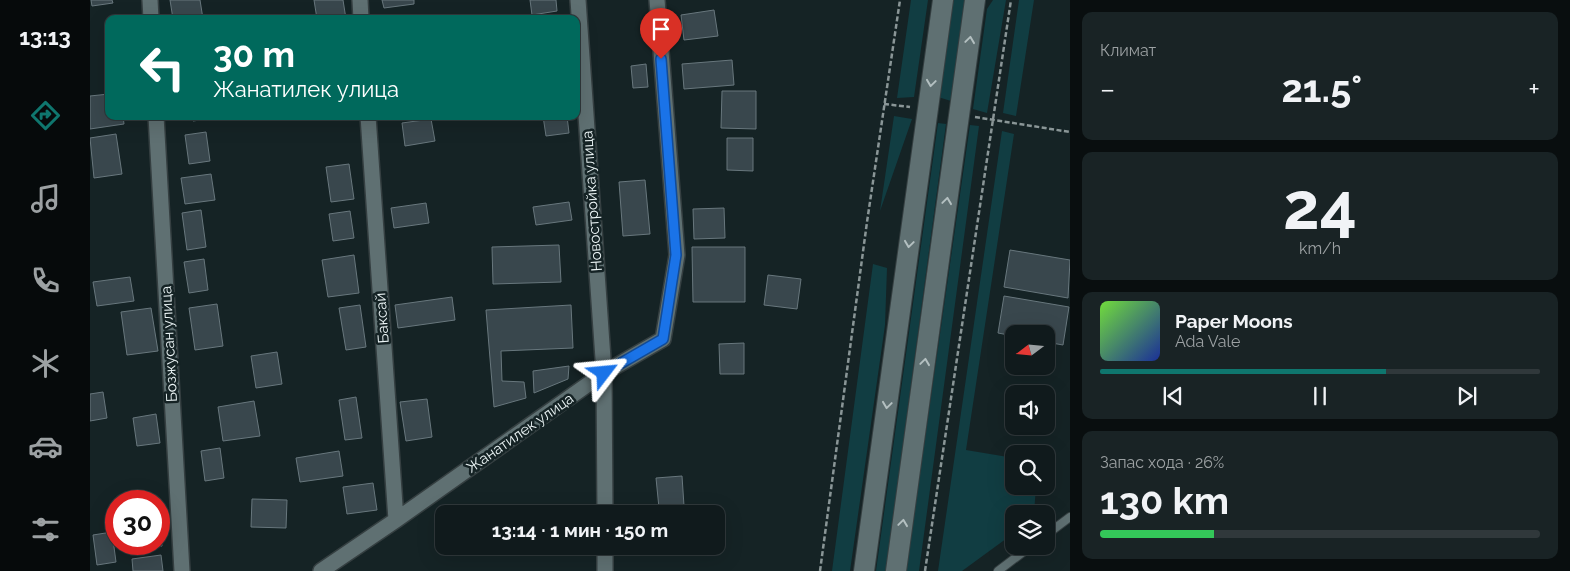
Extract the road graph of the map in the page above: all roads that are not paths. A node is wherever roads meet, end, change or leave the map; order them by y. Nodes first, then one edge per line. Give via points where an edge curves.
1 (150, 0) edge
2 (360, 0) edge
3 (578, 0) edge
4 (657, 0) edge
5 (943, 0) edge
6 (975, 0) edge
7 (151, 15) edge
8 (361, 15) edge
9 (579, 15) edge
10 (580, 29) edge
11 (156, 120) edge
12 (368, 120) edge
13 (604, 373) junction
14 (605, 505) edge
15 (1070, 517) edge
16 (396, 520) junction
17 (1055, 528) edge
18 (605, 555) edge
19 (1019, 555) edge
20 (182, 571) edge
21 (321, 571) edge
22 (605, 571) edge
23 (864, 571) edge
24 (896, 571) edge
25 (998, 571) edge

1 - 7 street
2 - 8 street
3 - 9 street, Новостройка улица
4 - 13 street, Жанатилек улица via 676,255 663,339
5 -> 23 street
24 -> 6 street
10 - 13 street, Новостройка улица
11 - 20 street, Бозжусан улица
12 - 16 street, Баксай
13 - 14 street, Новостройка улица
13 - 16 street, Жанатилек улица
15 - 17 lane
16 - 21 street, Жанатилек улица
18 - 22 street
19 - 25 lane

